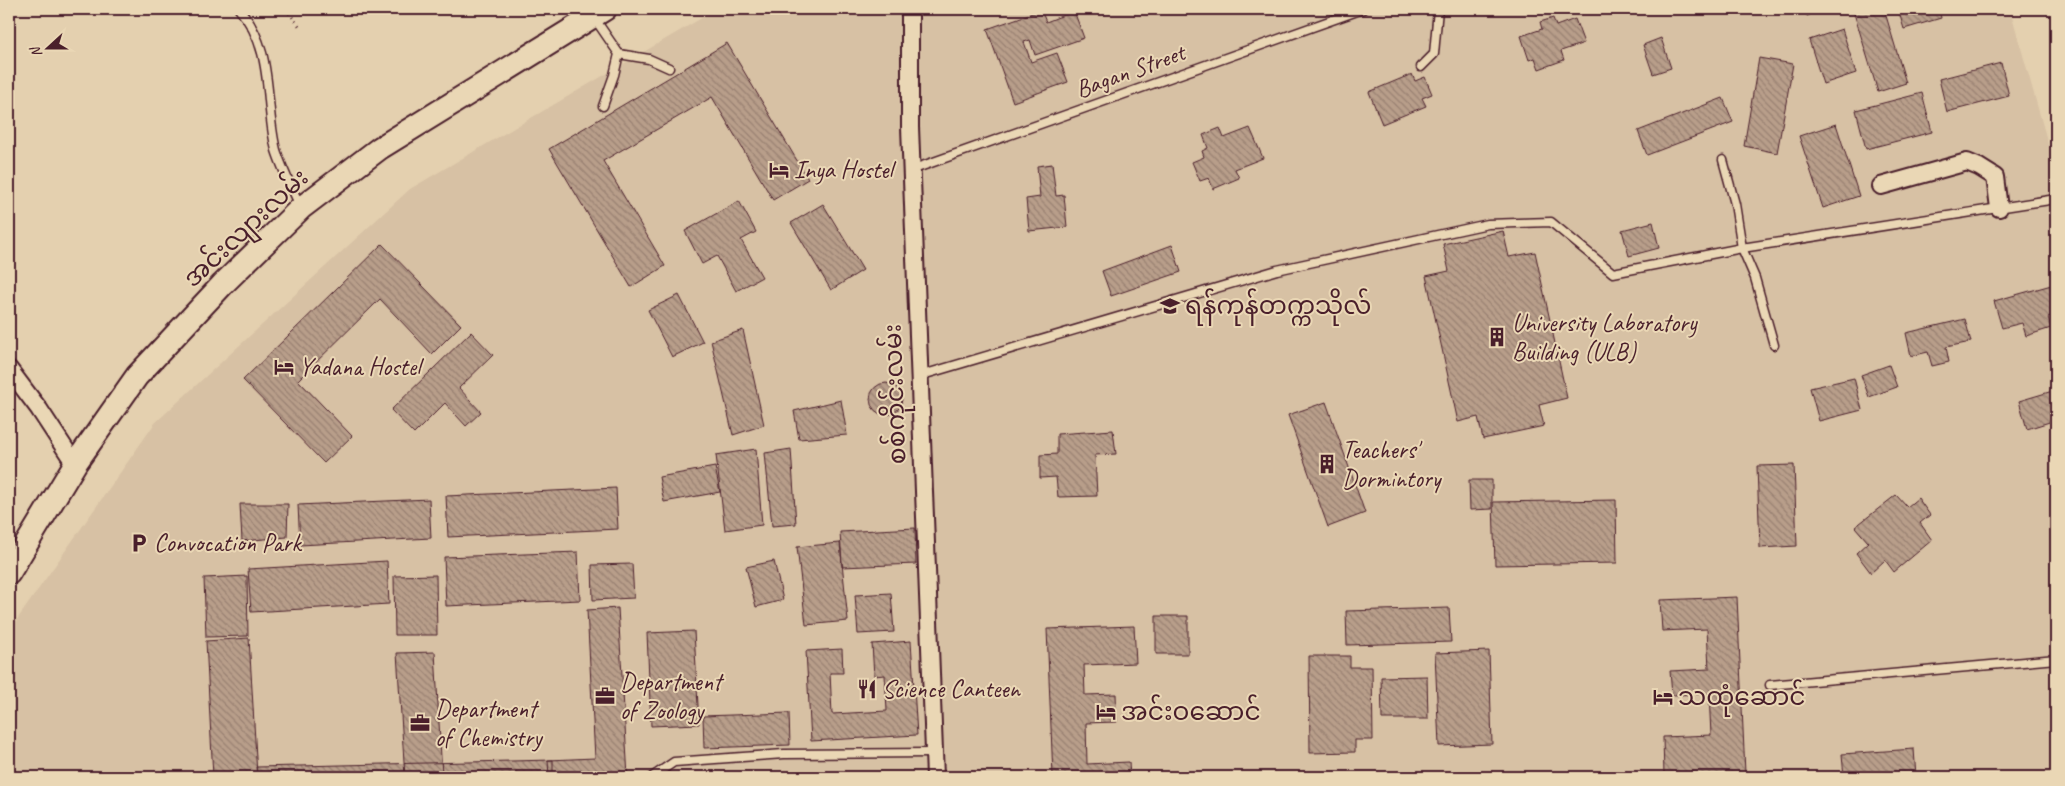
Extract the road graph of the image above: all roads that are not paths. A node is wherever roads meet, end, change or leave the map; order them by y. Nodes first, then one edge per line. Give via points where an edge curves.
1 (239, 9) edge
2 (910, 9) edge
3 (1363, 9) edge
4 (1438, 9) edge
5 (599, 12) edge
6 (619, 54) junction
7 (1421, 67) dead end
8 (670, 68) dead end
9 (603, 106) dead end
10 (1722, 160) dead end
11 (911, 170) junction
12 (1881, 186) dead end
13 (2056, 199) edge
14 (301, 208) junction
15 (1999, 208) junction
16 (1742, 248) junction
17 (1774, 345) dead end
18 (9, 369) edge
19 (920, 376) junction
20 (75, 464) junction
21 (9, 573) edge
22 (2056, 659) edge
23 (1770, 685) dead end
24 (934, 753) junction
25 (652, 777) edge
26 (935, 777) edge

1 - 14 lane via 248,19 260,47 268,75 268,110 277,151
2 - 11 street, စစ်ကိုင်းလမ်း
3 - 11 lane, Bagan Street
4 - 7 lane via 1434,54
5 - 6 lane
5 - 14 main road, အင်းလျားလမ်း via 380,148
6 - 8 lane via 649,59
6 - 9 lane
10 - 16 lane via 1735,204
11 - 19 street, စစ်ကိုင်းလမ်း
12 - 15 street via 1967,162 1994,177
13 - 15 lane
14 - 20 main road, အင်းလျားလမ်း via 223,284 137,376
15 - 16 lane
16 - 17 lane via 1755,278
16 - 19 lane via 1613,273 1551,222 1488,224 1277,270
18 - 20 street
19 - 24 street, စစ်ကိုင်းလမ်း
20 - 21 main road, အင်းလျားလမ်း
22 - 23 lane
24 - 25 lane via 784,754 674,762
24 - 26 street, စစ်ကိုင်းလမ်း

